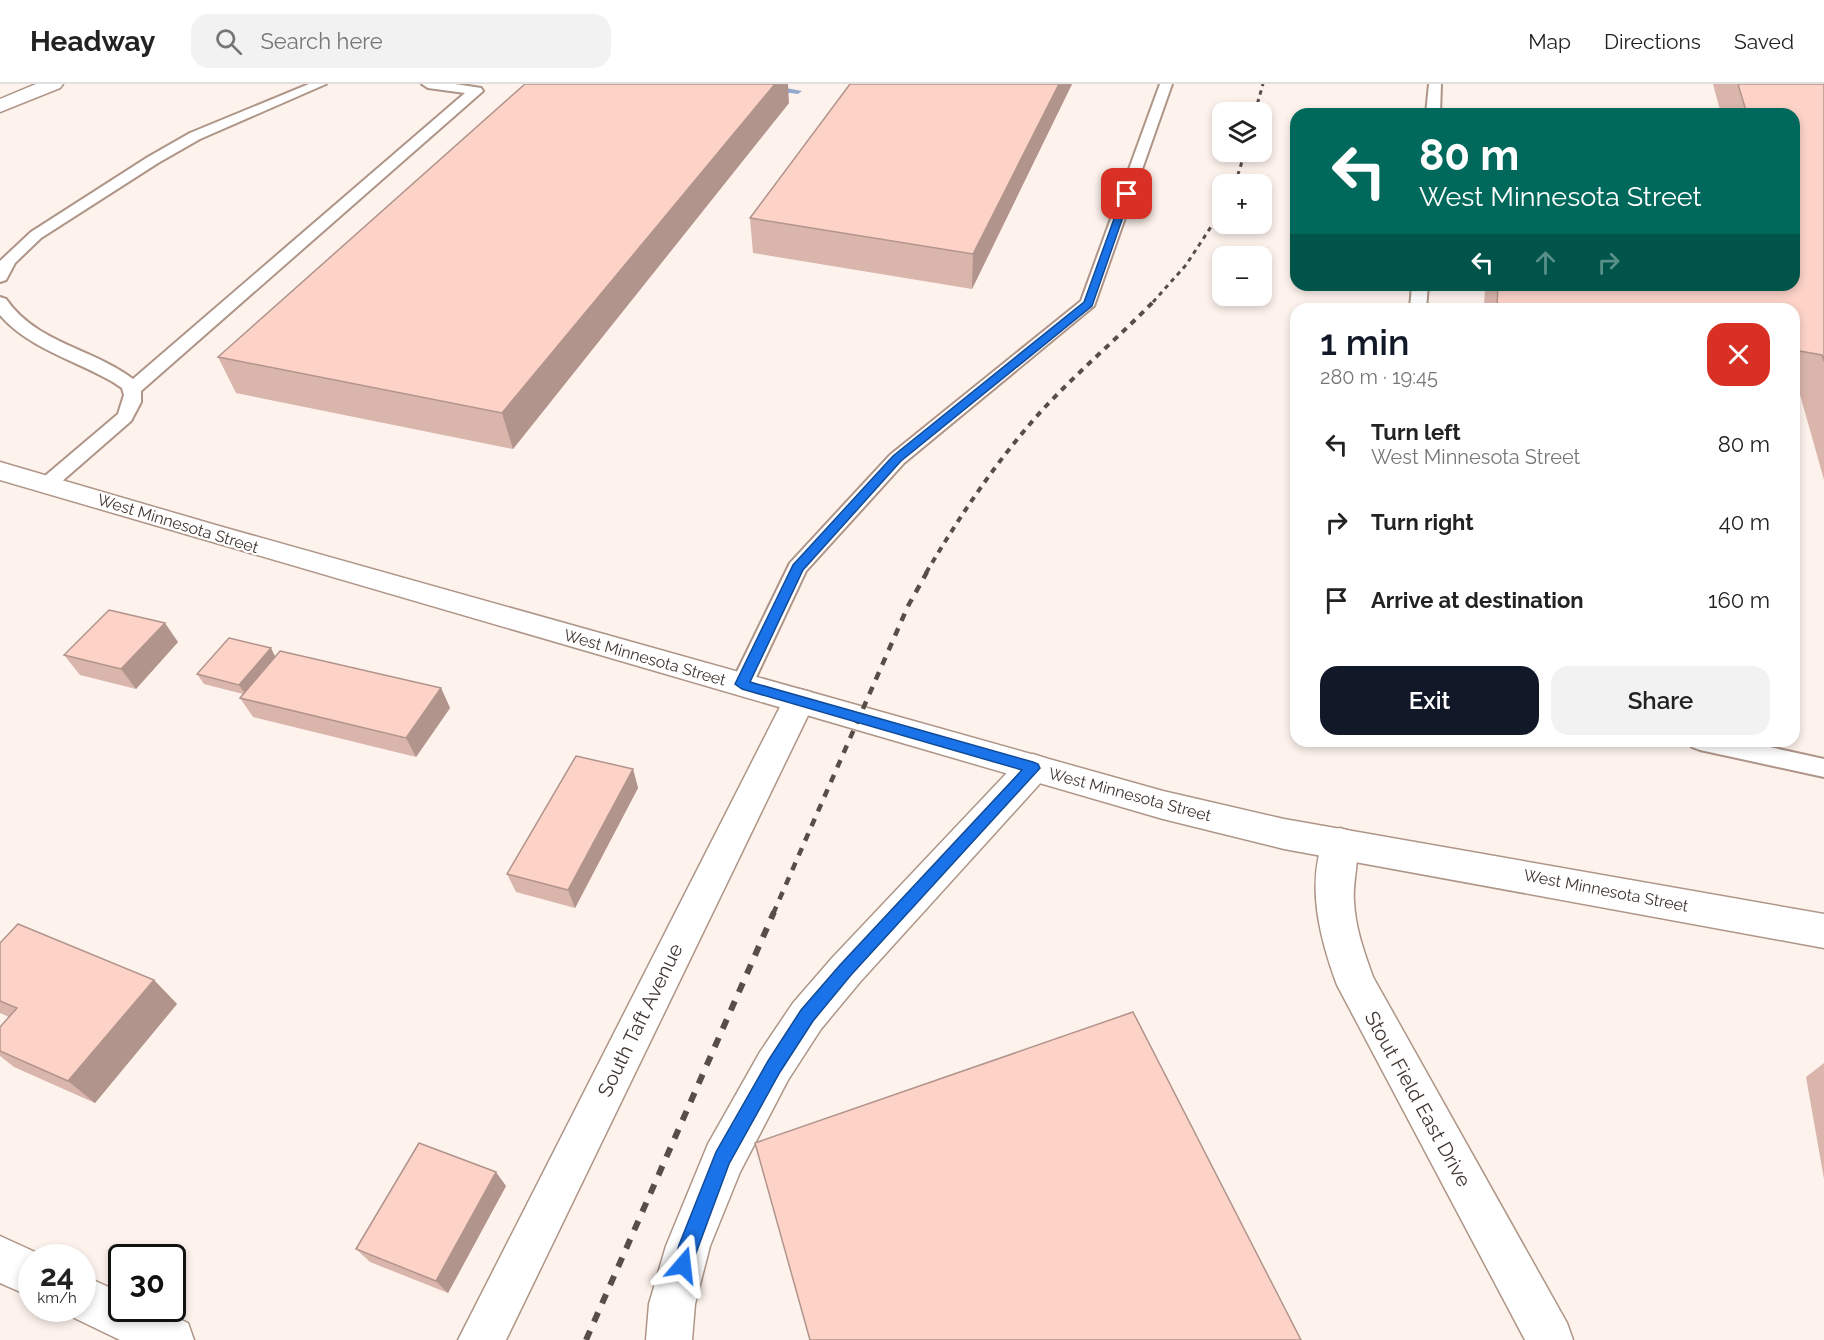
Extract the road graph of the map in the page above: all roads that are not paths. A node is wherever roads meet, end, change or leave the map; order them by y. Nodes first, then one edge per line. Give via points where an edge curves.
1 (53, 84) edge
2 (321, 84) edge
3 (428, 84) edge
4 (1166, 84) edge
5 (1435, 84) edge
6 (0, 106) edge
7 (1433, 108) edge
8 (0, 277) edge
9 (0, 302) edge
10 (132, 388) junction
11 (0, 471) edge
12 (46, 485) junction
13 (742, 684) junction
14 (799, 701) junction
15 (1728, 747) edge
16 (1033, 768) junction
17 (1824, 768) edge
18 (1340, 843) junction
19 (1824, 931) edge
20 (0, 1259) edge
21 (18, 1267) edge
22 (96, 1305) edge
23 (171, 1340) edge
24 (481, 1340) edge
25 (669, 1340) edge
26 (1550, 1340) edge

1 - 6 main road
2 - 8 lane via 195,136 153,160 36,235 8,261
3 - 10 lane via 476,91
4 - 13 lane via 1088,303 897,459 797,568
5 - 7 lane
9 - 10 lane via 4,313 29,333 81,356
10 - 12 lane via 133,402 125,417
11 - 12 main road, West Minnesota Street
12 - 13 main road, West Minnesota Street
13 - 14 main road, West Minnesota Street
14 - 16 main road, West Minnesota Street
14 - 24 main road, South Taft Avenue
15 - 17 lane
16 - 18 main road, West Minnesota Street via 1205,815
16 - 25 main road via 846,970 807,1016 774,1066 723,1159 688,1245 672,1304
18 - 19 main road, West Minnesota Street
18 - 26 main road, Stout Field East Drive via 1336,921 1357,985
20 - 21 main road
22 - 23 main road

